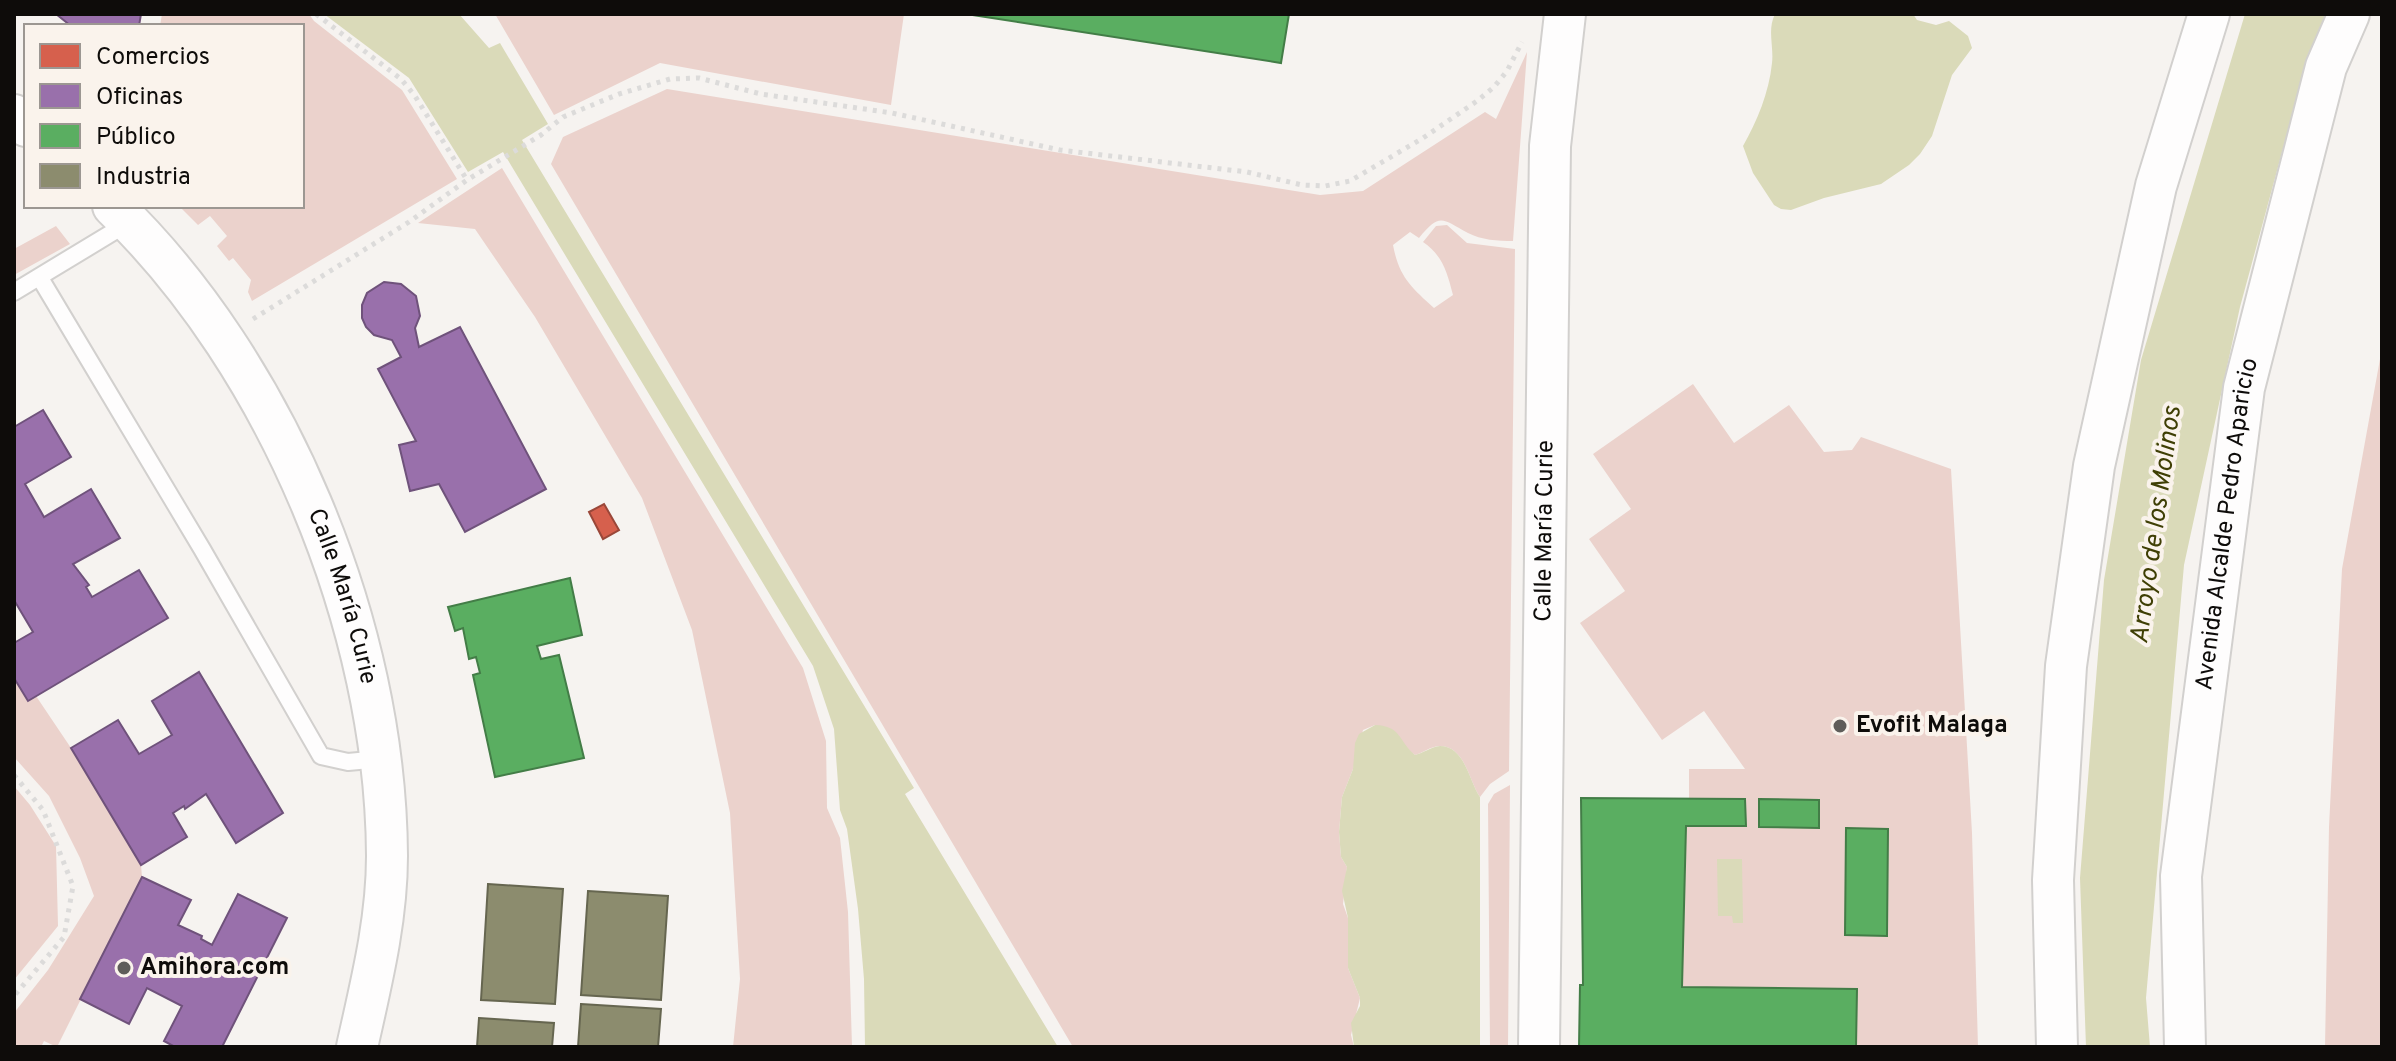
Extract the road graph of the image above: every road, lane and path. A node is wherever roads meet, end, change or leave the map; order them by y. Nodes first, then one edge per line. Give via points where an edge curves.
1 (316, 14) edge
2 (1565, 14) edge
3 (2209, 14) edge
4 (2349, 14) edge
5 (1523, 38) dead end
6 (467, 180) junction
7 (122, 214) edge
8 (40, 278) junction
9 (14, 292) edge
10 (253, 319) dead end
11 (381, 759) junction
12 (14, 775) edge
13 (14, 996) edge
14 (357, 1047) edge
15 (1539, 1047) edge
16 (2057, 1047) edge
17 (2185, 1047) edge

1 - 6 path via 401,79
2 - 15 street, Calle María Curie via 1550,162
3 - 16 street via 2156,186 2094,466 2065,682 2053,880
4 - 17 street, Avenida Alcalde Pedro Aparicio via 2326,67 2244,388 2181,876
5 - 6 path via 1507,71 1477,101 1350,181 1325,186 1060,150 699,78 670,79 563,117
6 - 10 path
7 - 8 lane
7 - 11 street, Calle María Curie via 186,286 248,378 291,458 348,601
8 - 9 lane
8 - 11 lane via 321,756 348,762
11 - 14 street, Calle María Curie via 387,857 379,950
12 - 13 path via 43,810 73,886 64,937

